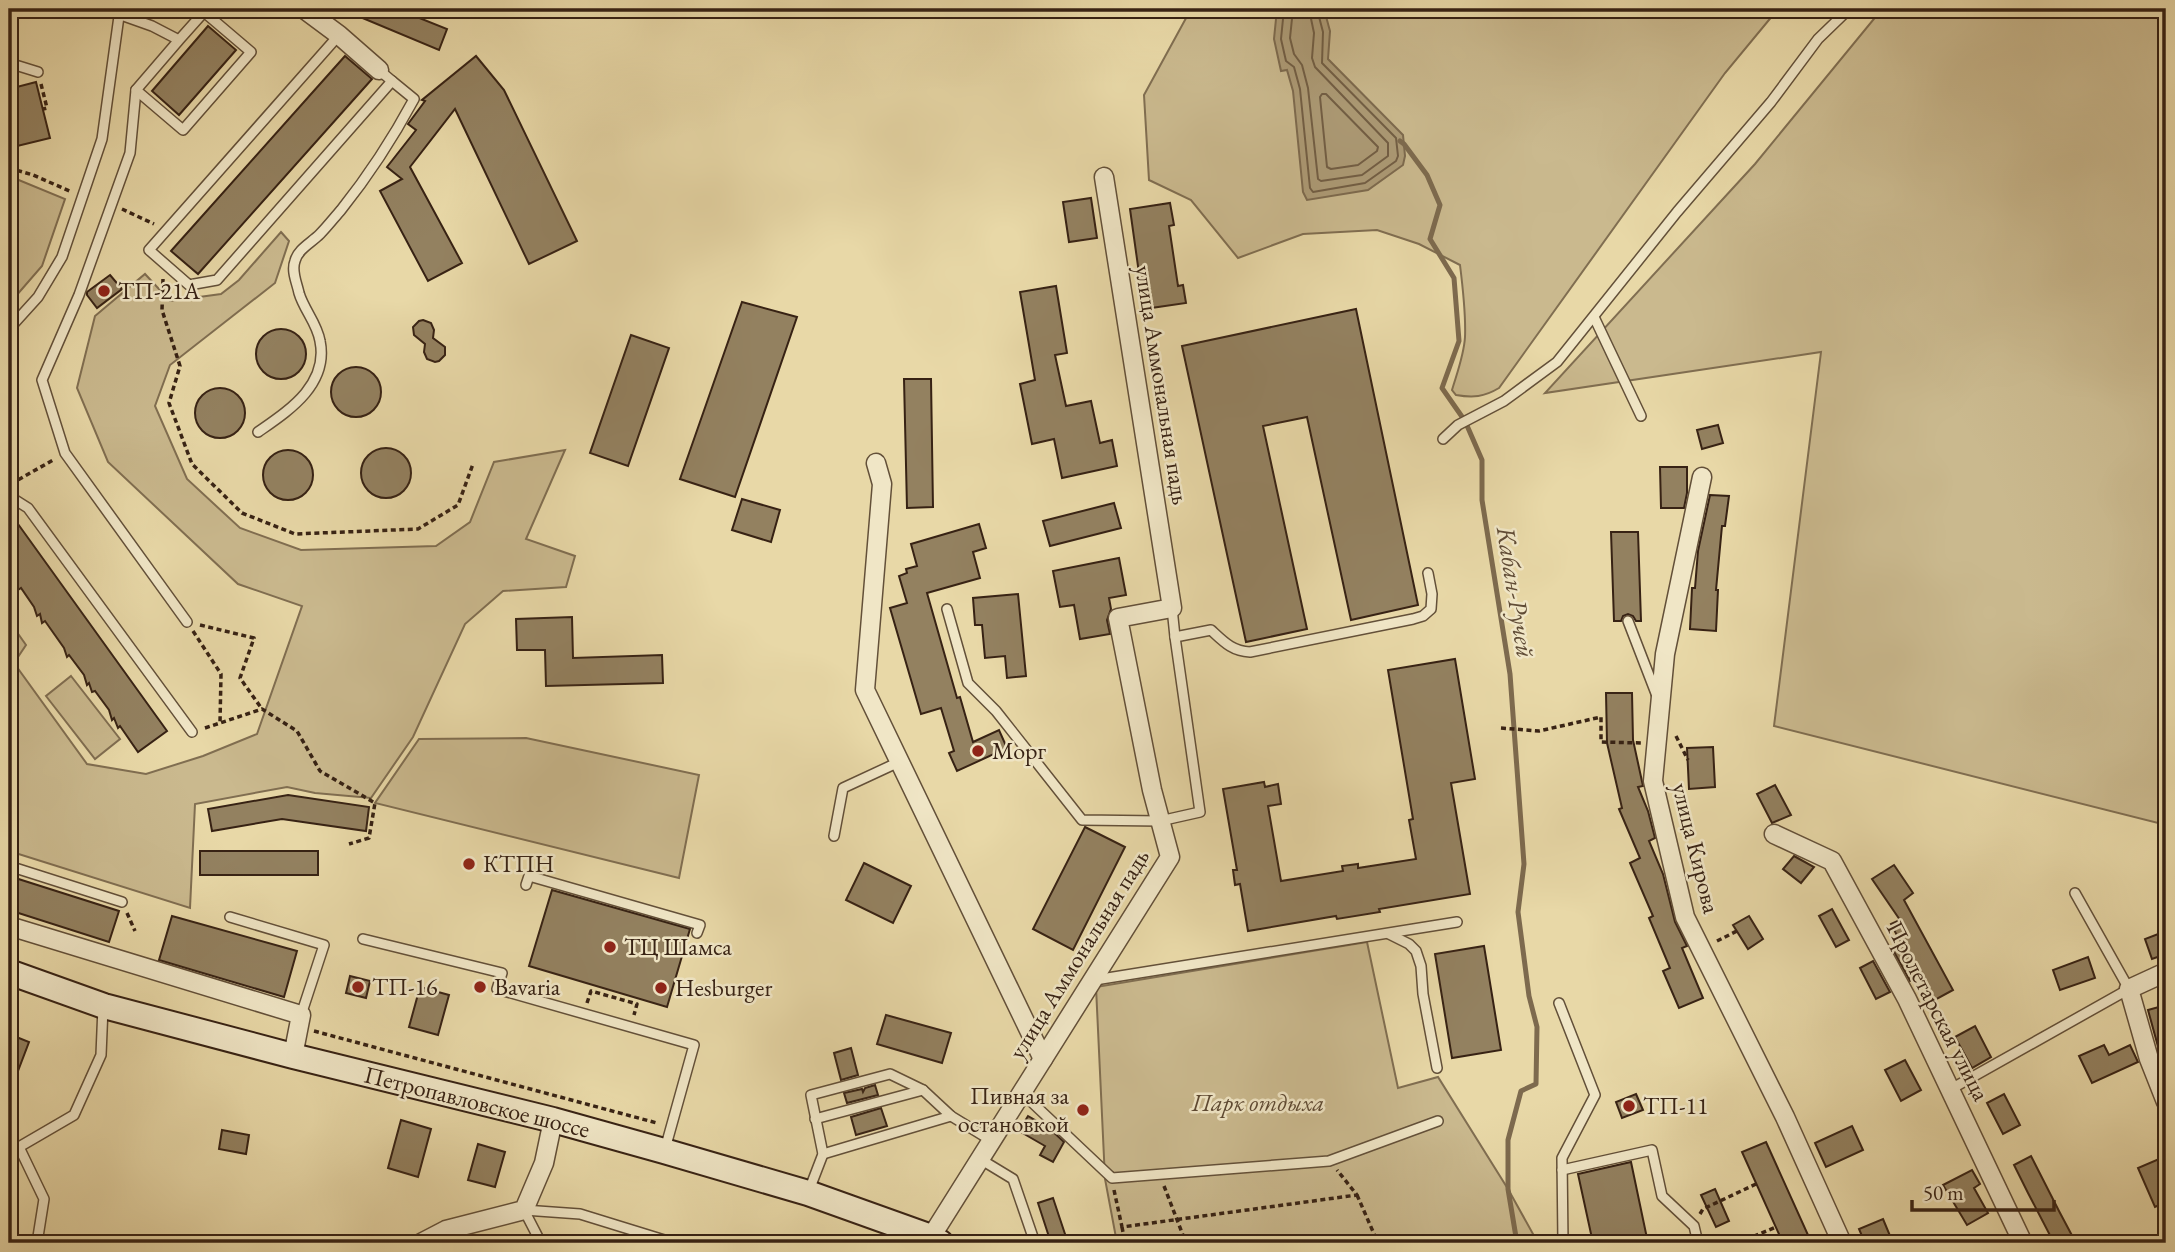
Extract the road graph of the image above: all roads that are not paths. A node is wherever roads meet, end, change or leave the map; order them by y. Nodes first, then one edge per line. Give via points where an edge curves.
1 (304, 9) edge
2 (1849, 9) edge
3 (121, 12) edge
4 (340, 36) junction
5 (179, 40) junction
6 (9, 63) edge
7 (38, 72) road end
8 (385, 75) junction
9 (136, 90) junction
10 (1104, 177) dead end
11 (1594, 317) junction
12 (9, 329) edge
13 (1641, 416) dead end
14 (258, 432) dead end
15 (1443, 439) dead end
16 (876, 463) dead end
17 (1702, 477) dead end
18 (9, 496) edge
19 (1428, 573) dead end
20 (1172, 608) junction
21 (947, 609) dead end
22 (1628, 621) dead end
23 (187, 622) road end
24 (1175, 637) junction
25 (1660, 704) junction
26 (192, 732) road end
27 (900, 762) junction
28 (1160, 821) junction
29 (1774, 834) dead end
30 (834, 836) dead end
31 (9, 866) edge
32 (526, 885) dead end
33 (2075, 893) dead end
34 (122, 902) road end
35 (230, 917) dead end
36 (1457, 922) dead end
37 (9, 926) edge
38 (697, 933) dead end
39 (1387, 934) junction
40 (363, 939) dead end
41 (9, 972) edge
42 (2166, 972) edge
43 (1093, 981) junction
44 (2129, 989) junction
45 (1559, 1003) dead end
46 (104, 1006) junction
47 (300, 1021) junction
48 (293, 1056) junction
49 (1044, 1059) junction
50 (1437, 1068) dead end
51 (1951, 1089) junction
52 (923, 1090) junction
53 (1022, 1093) junction
54 (2166, 1102) edge
55 (951, 1116) junction
56 (815, 1119) junction
57 (553, 1120) junction
58 (1438, 1121) dead end
59 (9, 1141) edge
60 (992, 1141) junction
61 (19, 1147) junction
62 (664, 1151) junction
63 (823, 1154) junction
64 (980, 1159) junction
65 (1562, 1170) junction
66 (808, 1193) junction
67 (524, 1210) junction
68 (936, 1240) edge
69 (37, 1243) edge
70 (421, 1243) edge
71 (541, 1243) edge
72 (674, 1243) edge
73 (1035, 1243) edge
74 (1563, 1243) edge
75 (1698, 1243) edge
76 (1842, 1243) edge
77 (2023, 1243) edge

1 - 4 street
2 - 11 lane via 1818,39
3 - 5 lane
3 - 12 lane via 102,139 62,257 37,297
4 - 8 street
4 - 8 lane via 149,250 189,285 217,280
5 - 9 lane
5 - 9 lane via 204,12 250,52 183,130
6 - 7 lane
8 - 14 lane via 414,99 392,139 342,208 294,262 301,298 320,341 320,359 306,394
9 - 23 lane via 130,153 79,295 42,380 65,453
10 - 20 street, улица Аммональная падь
11 - 13 lane
11 - 15 lane via 1557,362
16 - 27 street via 882,484 865,690
17 - 25 street, улица Кирова via 1665,654
18 - 26 lane via 28,508
19 - 24 lane via 1431,610 1413,620 1250,652 1228,647 1211,630
20 - 24 lane
20 - 28 street, улица Аммональная падь via 1118,618
21 - 28 lane via 968,683 1083,820
22 - 25 lane
24 - 28 lane via 1200,812
25 - 76 street, улица Кирова via 1653,781 1685,917
27 - 30 lane via 843,788
27 - 49 street
28 - 43 street, улица Аммональная падь via 1170,857
29 - 51 street, Пролетарская улица via 1832,861
31 - 34 lane
32 - 38 lane via 529,876 700,925
33 - 44 lane
35 - 47 lane via 324,945
36 - 39 lane
37 - 47 street
39 - 43 lane
39 - 50 lane via 1416,951
40 - 62 lane via 502,973 497,989 694,1045
41 - 46 main road, Петропавловское шоссе
42 - 44 street
43 - 49 street, улица Аммональная падь
44 - 51 lane
44 - 54 street
45 - 65 lane via 1595,1095 1562,1158
46 - 48 main road, Петропавловское шоссе
46 - 61 lane via 101,1055 74,1115
47 - 48 street
48 - 57 main road, Петропавловское шоссе
49 - 53 street, улица Аммональная падь
51 - 77 street, Пролетарская улица
52 - 55 lane
52 - 56 lane
52 - 56 lane via 890,1074 811,1096
53 - 58 lane via 1112,1178 1329,1161
53 - 60 street, улица Аммональная падь
55 - 60 lane
55 - 63 lane
56 - 63 lane
57 - 62 main road, Петропавловское шоссе
57 - 67 street via 544,1163
59 - 61 lane
60 - 64 street, улица Аммональная падь
61 - 69 lane via 44,1199
62 - 66 main road, Петропавловское шоссе
63 - 66 lane
64 - 68 street, улица Аммональная падь
64 - 73 lane via 1013,1179
65 - 74 lane
65 - 75 lane via 1652,1150 1662,1196 1694,1226
66 - 68 main road, Петропавловское шоссе
67 - 70 street via 446,1230
67 - 71 lane
67 - 72 lane via 580,1214

